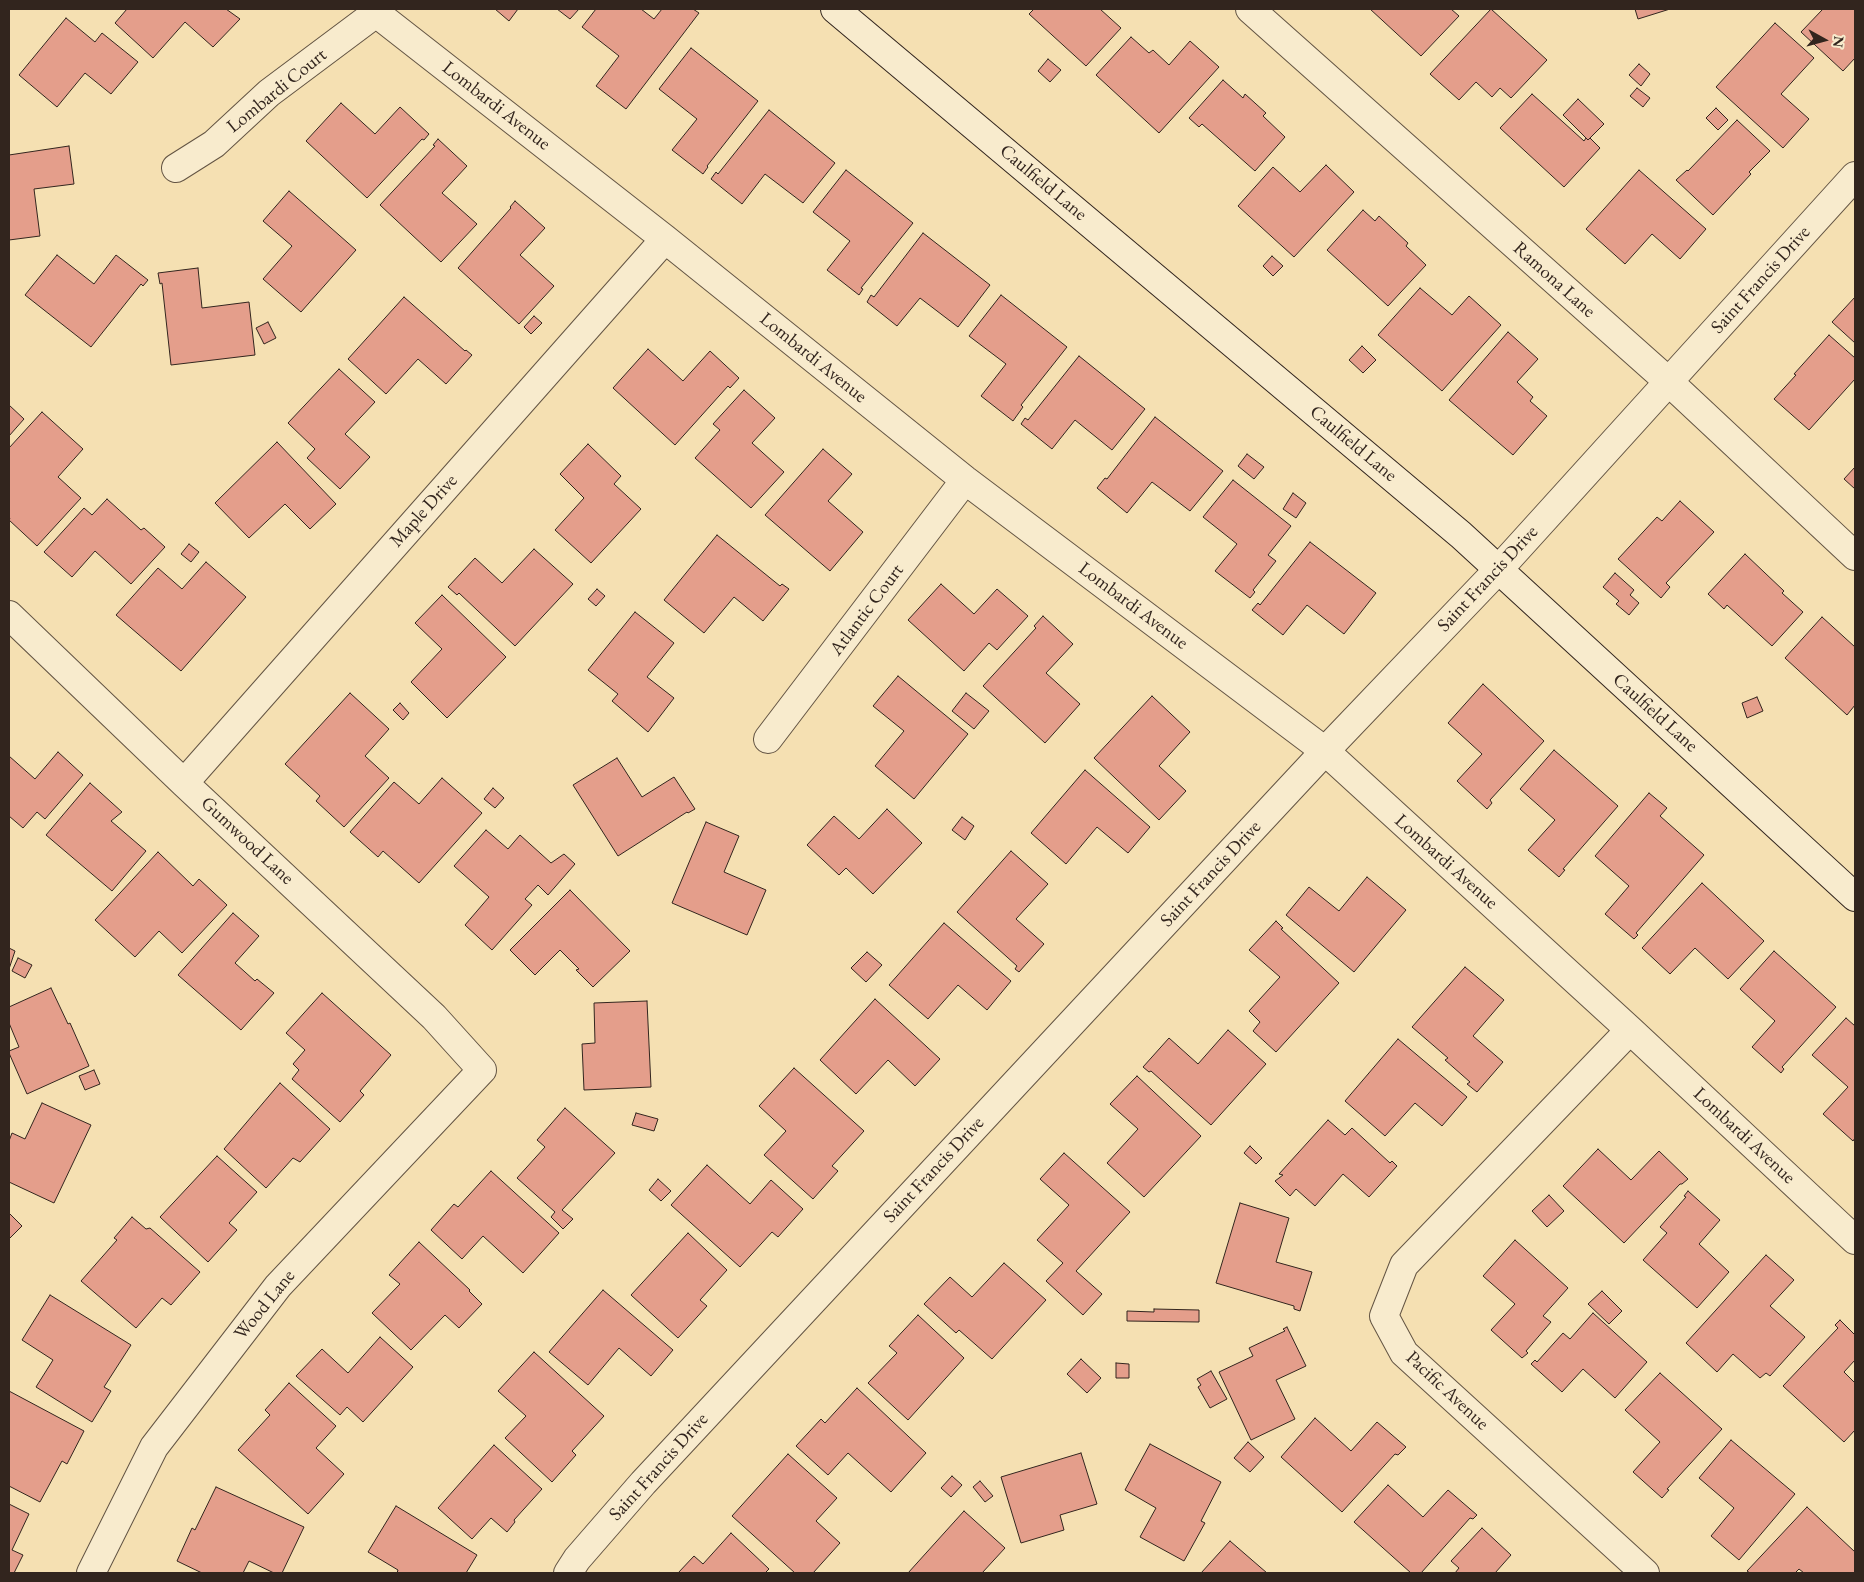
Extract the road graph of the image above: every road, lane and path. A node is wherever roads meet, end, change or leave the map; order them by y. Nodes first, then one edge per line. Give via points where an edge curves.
1 (835, 9) edge
2 (1250, 9) edge
3 (376, 12) joint
4 (176, 168) dead end
5 (1855, 176) edge
6 (665, 239) junction
7 (1669, 382) junction
8 (965, 480) junction
9 (1855, 556) edge
10 (1498, 570) junction
11 (9, 615) edge
12 (768, 739) dead end
13 (1325, 751) junction
14 (184, 783) junction
15 (1855, 897) edge
16 (1630, 1030) junction
17 (482, 1070) joint
18 (1855, 1240) edge
19 (92, 1573) edge
20 (568, 1573) edge
21 (1645, 1573) edge

1 - 10 street, Caulfield Lane via 1450,526
2 - 7 street, Ramona Lane
3 - 4 street, Lombardi Court via 268,94 214,144
3 - 6 street, Lombardi Avenue
5 - 7 street, Saint Francis Drive
6 - 8 street, Lombardi Avenue
6 - 14 street, Maple Drive
7 - 9 street, Ramona Lane
7 - 10 street, Saint Francis Drive
8 - 12 street, Atlantic Court
8 - 13 street, Lombardi Avenue
10 - 13 street, Saint Francis Drive
10 - 15 street, Caulfield Lane
11 - 14 street, Gumwood Lane
13 - 16 street, Lombardi Avenue
13 - 20 street, Saint Francis Drive via 642,1483
14 - 17 street, Gumwood Lane via 434,1017
16 - 18 street, Lombardi Avenue
16 - 21 street, Pacific Avenue via 1404,1266 1384,1316 1404,1353
17 - 19 street, Wood Lane via 278,1286 154,1448

